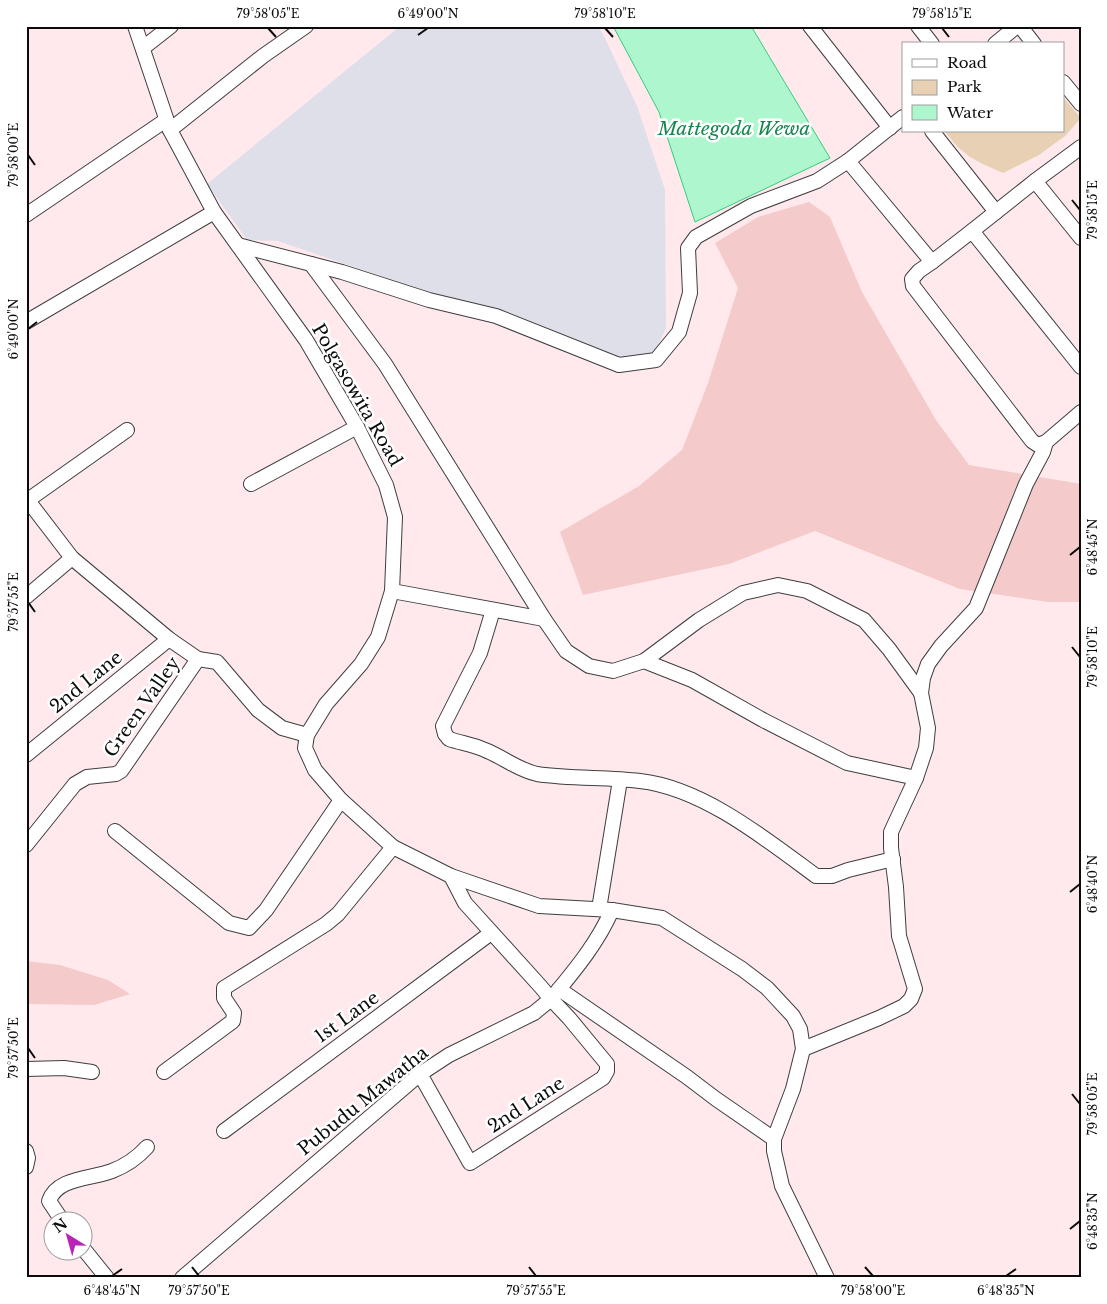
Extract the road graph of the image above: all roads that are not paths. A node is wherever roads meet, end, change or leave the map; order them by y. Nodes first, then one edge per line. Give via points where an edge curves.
1 (135, 26) edge
2 (171, 26) edge
3 (306, 26) edge
4 (810, 26) edge
5 (918, 26) edge
6 (1019, 26) edge
7 (930, 42) edge
8 (998, 42) edge
9 (1032, 42) edge
10 (143, 48) junction
11 (1064, 83) edge
12 (1081, 104) edge
13 (902, 118) edge
14 (168, 125) junction
15 (890, 128) junction
16 (933, 132) edge
17 (1081, 147) edge
18 (848, 161) junction
19 (1036, 181) junction
20 (214, 212) junction
21 (996, 212) junction
22 (26, 215) edge
23 (972, 231) junction
24 (1081, 238) edge
25 (238, 245) junction
26 (932, 262) junction
27 (311, 264) junction
28 (26, 322) edge
29 (1081, 367) edge
30 (1081, 412) edge
31 (357, 427) junction
32 (127, 430) dead end
33 (1046, 442) junction
34 (251, 484) dead end
35 (27, 499) edge
36 (72, 558) junction
37 (392, 591) junction
38 (26, 597) edge
39 (493, 610) junction
40 (544, 619) junction
41 (169, 639) junction
42 (198, 659) junction
43 (644, 661) junction
44 (921, 693) junction
45 (307, 735) junction
46 (26, 754) edge
47 (916, 778) junction
48 (620, 780) junction
49 (341, 800) junction
50 (115, 830) dead end
51 (26, 845) edge
52 (393, 846) junction
53 (893, 859) junction
54 (451, 876) junction
55 (606, 909) junction
56 (491, 933) junction
57 (555, 994) junction
58 (803, 1049) junction
59 (26, 1069) edge
60 (92, 1072) dead end
61 (164, 1072) dead end
62 (420, 1074) junction
63 (224, 1131) dead end
64 (774, 1139) junction
65 (147, 1147) dead end
66 (26, 1151) edge
67 (26, 1168) edge
68 (56, 1212) edge
69 (92, 1259) edge
70 (107, 1278) edge
71 (182, 1278) edge
72 (827, 1278) edge

1 - 10 street, Polgasowita Road
2 - 10 street
3 - 14 street
4 - 15 street
5 - 7 street
6 - 8 street
6 - 9 street
10 - 14 street, Polgasowita Road
11 - 12 street
13 - 15 street
14 - 20 street, Polgasowita Road
14 - 22 street
15 - 18 street
16 - 21 street
17 - 19 street
18 - 26 street
18 - 27 street via 817,181 751,206 696,237 688,248 690,293 679,332 656,360 619,365 496,316 429,300
19 - 21 street
19 - 24 street
20 - 25 street, Polgasowita Road
20 - 28 street
21 - 23 street
23 - 26 street
23 - 29 street
25 - 27 street
25 - 31 street, Polgasowita Road via 306,340
26 - 33 street via 912,279 913,286 1032,441 1038,445
27 - 40 street via 385,364
30 - 33 street
31 - 34 street
31 - 37 street, Polgasowita Road via 386,485 395,517
32 - 35 street
33 - 44 street via 976,608 928,664
35 - 36 street
36 - 38 street
36 - 41 street
37 - 39 street
37 - 45 street, Polgasowita Road via 378,637 361,664 326,704
39 - 40 street
39 - 48 street via 480,653 443,726 445,734 449,739 486,750 536,773
40 - 43 street via 566,652 589,666 613,670
41 - 42 street
41 - 46 street, 2nd Lane
42 - 45 street via 217,662 258,710 282,728
42 - 51 street, Green Valley via 122,771 87,777 75,784
43 - 44 street via 699,620 743,593 778,585 807,591 864,620
43 - 47 street via 692,680 847,763
44 - 47 street via 928,728 926,748
45 - 49 street via 305,748 315,770
47 - 53 street via 891,832
48 - 53 street via 641,781 678,790 723,811 816,876 832,876
48 - 55 street, Pubudu Mawatha
49 - 50 street via 266,910 248,928 229,923
49 - 52 street
52 - 54 street
52 - 61 street via 338,914 224,988 224,998 234,1013 232,1021
53 - 58 street via 899,936 915,989 911,999 879,1018
54 - 55 street via 539,906
54 - 56 street via 465,903
55 - 57 street, Pubudu Mawatha via 604,927 592,947
55 - 58 street via 662,918 742,969 767,988 793,1016 800,1029
56 - 57 street via 541,987
56 - 63 street, 1st Lane
57 - 62 street, Pubudu Mawatha via 534,1013 449,1055
57 - 62 street, 2nd Lane via 569,1018 607,1064 607,1071 603,1078 470,1163
57 - 64 street via 687,1077
58 - 64 street via 793,1089
59 - 60 street via 71,1068
62 - 71 street, Pubudu Mawatha
64 - 72 street via 782,1186
65 - 68 street via 139,1156 113,1171 65,1184 52,1193 49,1201
66 - 67 street
69 - 70 street

